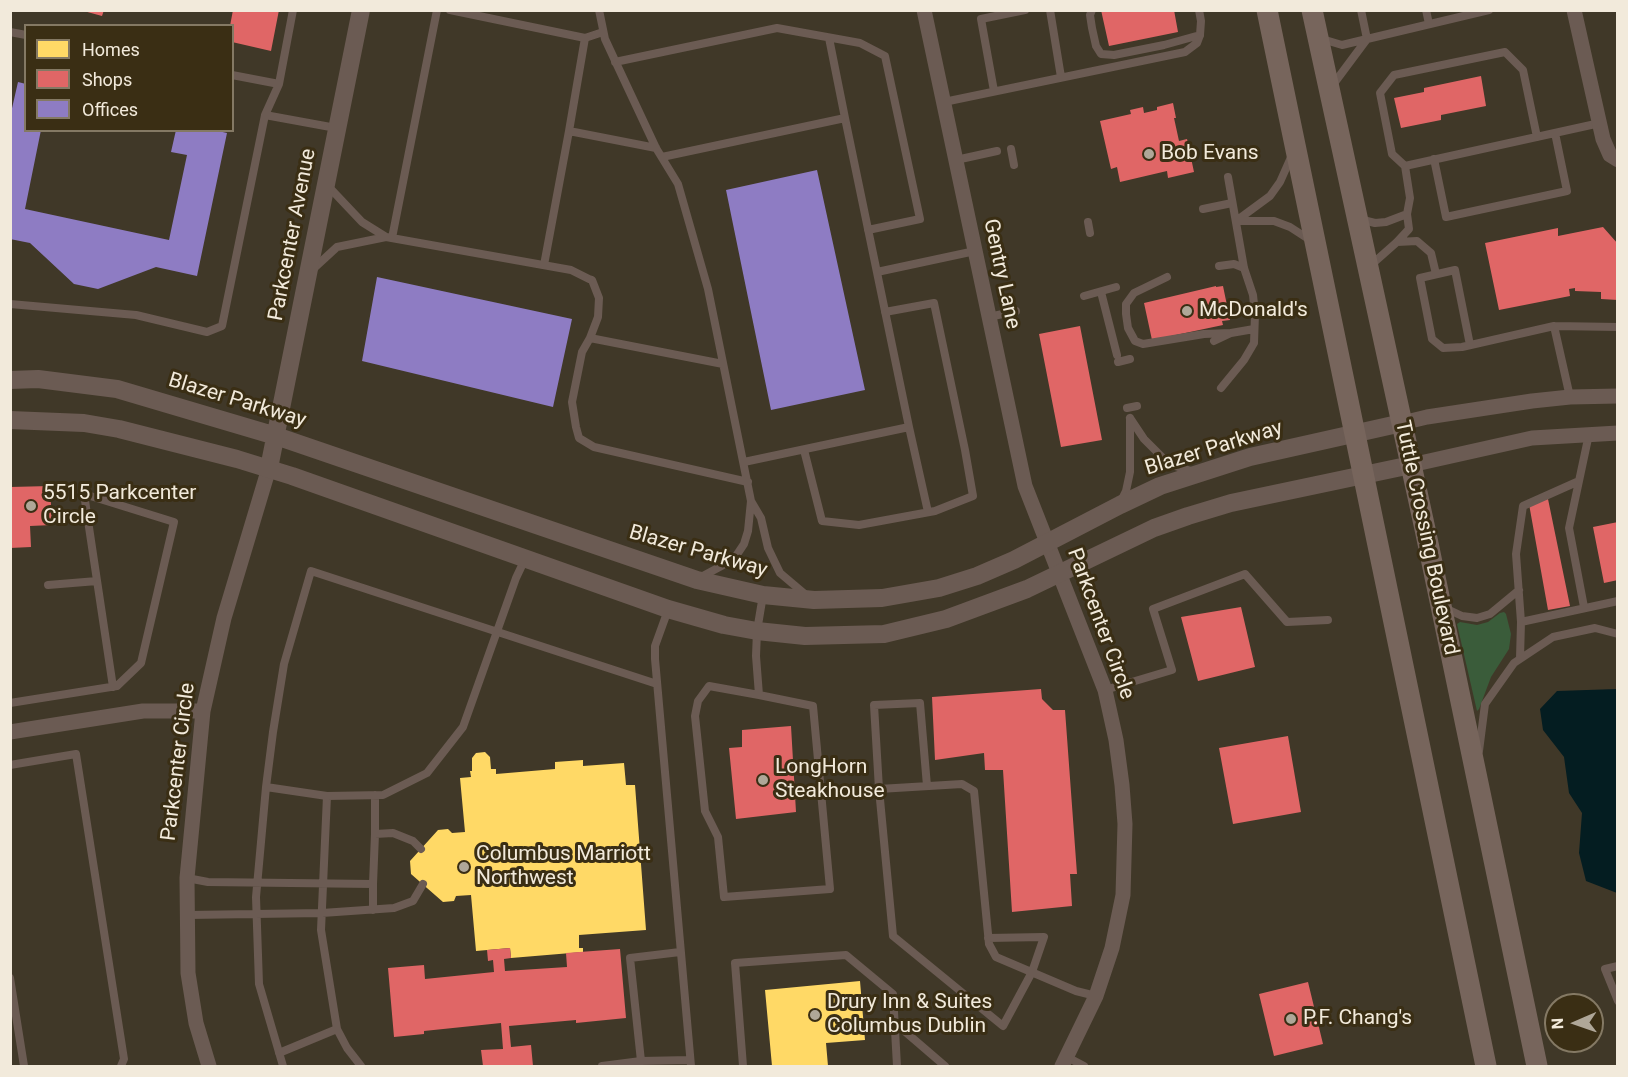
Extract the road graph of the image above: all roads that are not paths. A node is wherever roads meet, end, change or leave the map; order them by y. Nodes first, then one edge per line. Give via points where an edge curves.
1 (294, 10) edge
2 (361, 10) edge
3 (437, 10) edge
4 (450, 10) edge
5 (598, 10) edge
6 (924, 10) edge
7 (1025, 10) edge
8 (1050, 10) edge
9 (1092, 10) edge
10 (1198, 10) edge
11 (1267, 10) edge
12 (1312, 10) edge
13 (1361, 10) edge
14 (1426, 10) edge
15 (1489, 10) edge
16 (1574, 10) edge
17 (1429, 24) junction
18 (603, 32) junction
19 (1200, 36) junction
20 (585, 38) junction
21 (829, 38) junction
22 (1318, 38) junction
23 (1367, 39) junction
24 (615, 62) junction
25 (234, 75) edge
26 (1061, 78) junction
27 (279, 84) junction
28 (1329, 90) junction
29 (994, 91) junction
30 (944, 102) junction
31 (265, 115) junction
32 (845, 118) junction
33 (1600, 123) junction
34 (337, 128) junction
35 (568, 131) junction
36 (1555, 133) junction
37 (1537, 137) junction
38 (656, 148) junction
39 (1295, 148) junction
40 (1011, 149) dead end
41 (997, 152) dead end
42 (662, 157) junction
43 (1434, 159) junction
44 (956, 160) junction
45 (1617, 160) edge
46 (1014, 165) dead end
47 (1405, 166) junction
48 (1228, 177) dead end
49 (326, 184) junction
50 (1232, 203) junction
51 (1203, 209) dead end
52 (1407, 214) junction
53 (1357, 218) junction
54 (1236, 221) junction
55 (1088, 222) dead end
56 (868, 230) junction
57 (1090, 233) dead end
58 (389, 237) junction
59 (1397, 242) junction
60 (1315, 243) junction
61 (975, 251) junction
62 (544, 265) junction
63 (1219, 266) dead end
64 (1368, 267) junction
65 (1244, 268) junction
66 (877, 272) junction
67 (308, 273) junction
68 (1436, 274) junction
69 (1167, 277) dead end
70 (1116, 287) dead end
71 (1101, 292) junction
72 (1084, 296) dead end
73 (10, 304) edge
74 (1016, 311) dead end
75 (885, 312) junction
76 (989, 316) junction
77 (1554, 326) junction
78 (1617, 327) edge
79 (1254, 329) junction
80 (1231, 333) junction
81 (590, 338) junction
82 (1214, 341) dead end
83 (1470, 345) junction
84 (1130, 359) dead end
85 (723, 364) junction
86 (10, 380) edge
87 (1221, 388) dead end
88 (1617, 396) edge
89 (1570, 397) junction
90 (1137, 406) dead end
91 (1127, 408) dead end
92 (10, 420) edge
93 (1402, 423) junction
94 (909, 427) junction
95 (1617, 433) edge
96 (1356, 434) junction
97 (1589, 434) junction
98 (276, 435) junction
99 (804, 450) junction
100 (744, 462) junction
101 (1411, 465) junction
102 (269, 468) junction
103 (1195, 473) junction
104 (1363, 475) junction
105 (1579, 480) junction
106 (748, 482) junction
107 (751, 501) junction
108 (1120, 505) junction
109 (928, 512) junction
110 (1048, 543) junction
111 (525, 558) junction
112 (1060, 573) junction
113 (696, 579) junction
114 (97, 581) junction
115 (48, 585) dead end
116 (1519, 590) junction
117 (763, 595) junction
118 (814, 600) junction
119 (1617, 601) edge
120 (1442, 607) junction
121 (1584, 607) junction
122 (668, 609) junction
123 (1328, 620) dead end
124 (1521, 622) junction
125 (497, 631) junction
126 (757, 631) junction
127 (1617, 634) edge
128 (1521, 658) junction
129 (657, 684) junction
130 (113, 687) junction
131 (1105, 690) junction
132 (759, 695) junction
133 (10, 703) edge
134 (203, 711) junction
135 (10, 732) edge
136 (10, 765) edge
137 (1476, 773) junction
138 (927, 786) junction
139 (266, 787) junction
140 (879, 789) junction
141 (375, 795) junction
142 (327, 796) junction
143 (375, 834) junction
144 (421, 849) dead end
145 (187, 878) junction
146 (258, 883) junction
147 (323, 884) junction
148 (373, 884) junction
149 (423, 884) dead end
150 (373, 910) junction
151 (322, 913) junction
152 (257, 914) junction
153 (188, 915) junction
154 (988, 938) junction
155 (680, 952) junction
156 (1617, 966) edge
157 (1032, 972) junction
158 (10, 978) edge
159 (1095, 996) junction
160 (1617, 1001) edge
161 (895, 1023) junction
162 (337, 1029) junction
163 (279, 1053) junction
164 (641, 1061) junction
165 (1065, 1062) edge
166 (690, 1063) edge
167 (24, 1066) edge
168 (121, 1066) edge
169 (209, 1066) edge
170 (283, 1066) edge
171 (361, 1066) edge
172 (602, 1066) edge
173 (743, 1066) edge
174 (897, 1066) edge
175 (945, 1066) edge
176 (1084, 1066) edge
177 (1486, 1066) edge
178 (1538, 1066) edge

1 - 27 lane
2 - 34 street, Parkcenter Avenue
3 - 58 lane
4 - 20 lane
5 - 18 lane
6 - 30 street, Gentry Lane
7 - 29 lane via 981,19
8 - 26 lane
9 - 19 lane via 1092,28 1101,54 1114,55
10 - 19 lane
11 - 39 main road
12 - 22 main road, Tuttle Crossing Boulevard
13 - 23 lane
14 - 17 lane
15 - 17 lane
16 - 33 street
17 - 23 lane
18 - 20 lane
18 - 24 lane
19 - 26 lane via 1185,52
20 - 35 lane
21 - 24 lane via 777,28
21 - 32 lane
21 - 56 lane via 860,43 885,56 920,219
22 - 23 lane via 1342,45
22 - 28 main road, Tuttle Crossing Boulevard
23 - 28 lane
24 - 38 lane
25 - 27 lane
26 - 29 lane
27 - 31 lane
28 - 53 main road, Tuttle Crossing Boulevard
29 - 30 lane
30 - 44 street, Gentry Lane
31 - 34 lane
31 - 73 lane via 222,326 207,332 136,315
32 - 42 lane
32 - 56 lane
33 - 36 lane
33 - 45 street via 1610,155
34 - 49 street, Parkcenter Avenue
35 - 38 lane
35 - 62 lane
36 - 37 lane
36 - 43 lane via 1567,190 1446,217
37 - 43 lane
37 - 47 lane via 1523,70 1504,52 1394,75 1380,93 1392,154
38 - 42 lane
39 - 54 lane via 1270,196
39 - 60 main road
40 - 46 lane
41 - 44 lane
42 - 85 lane via 678,184 708,289
43 - 47 lane
44 - 61 street, Gentry Lane
47 - 52 lane via 1410,198
48 - 50 lane
49 - 58 lane via 362,222
49 - 67 street, Parkcenter Avenue
50 - 51 lane
50 - 54 lane
52 - 53 lane via 1375,223
52 - 59 lane via 1409,229
53 - 64 main road, Tuttle Crossing Boulevard
54 - 60 lane via 1274,221
54 - 65 lane
55 - 57 lane
56 - 66 lane
58 - 62 lane
58 - 67 lane via 337,247
59 - 64 lane
59 - 68 lane via 1417,241 1431,253
60 - 96 main road
61 - 66 lane
61 - 76 street, Gentry Lane
62 - 81 lane via 571,270 592,280 598,298 598,318
63 - 65 lane via 1234,264
64 - 93 main road, Tuttle Crossing Boulevard
65 - 79 lane via 1253,295
66 - 75 lane
67 - 98 street, Parkcenter Avenue
68 - 83 lane via 1455,270
68 - 83 lane via 1420,278 1432,339 1443,348
69 - 80 lane via 1134,293 1126,304 1128,328 1135,341 1143,344
70 - 71 lane
71 - 72 lane
71 - 84 lane via 1117,358
74 - 76 lane
75 - 94 lane
75 - 109 lane via 934,303 938,319 973,496
76 - 110 street, Gentry Lane via 1025,486
77 - 78 lane
77 - 83 lane
77 - 89 lane
79 - 80 lane
79 - 87 lane via 1254,343
80 - 82 lane
81 - 85 lane
81 - 106 lane via 582,352 572,402 579,438 594,447
85 - 100 lane
86 - 98 street, Blazer Parkway via 39,379 117,389
88 - 89 street, Blazer Parkway
89 - 93 street, Blazer Parkway
90 - 91 lane
92 - 102 street via 84,423 119,429
93 - 96 street, Blazer Parkway
93 - 101 main road, Tuttle Crossing Boulevard
94 - 99 lane
94 - 109 lane
95 - 97 street
96 - 103 street, Blazer Parkway
96 - 104 main road
97 - 101 street via 1532,438
97 - 105 lane
98 - 102 street, Parkcenter Avenue
98 - 113 street, Blazer Parkway
99 - 100 lane
99 - 109 lane via 822,521 859,525
100 - 106 lane
101 - 104 street
101 - 120 main road, Tuttle Crossing Boulevard
102 - 111 street
102 - 134 street, Parkcenter Circle via 224,618
103 - 108 street, Blazer Parkway
103 - 108 lane via 1165,460 1130,418 1130,472
104 - 112 street via 1188,516
104 - 177 main road
105 - 116 lane via 1523,506 1516,554
105 - 121 lane via 1569,528
106 - 107 lane
107 - 113 lane via 748,531 736,556
107 - 118 lane via 780,573
108 - 110 street, Blazer Parkway
110 - 112 street, Parkcenter Circle
110 - 118 street, Blazer Parkway via 977,576 939,588 882,598
111 - 122 street
111 - 125 lane
112 - 126 street via 946,620 895,632 805,636
112 - 131 street, Parkcenter Circle
113 - 117 street, Blazer Parkway
114 - 115 lane
114 - 130 lane
114 - 130 lane via 84,494 174,522 141,663
116 - 120 lane via 1490,614 1477,618
116 - 124 lane
117 - 118 street, Blazer Parkway
117 - 126 lane
119 - 121 lane
120 - 137 main road, Tuttle Crossing Boulevard
121 - 124 lane
122 - 126 street
122 - 129 lane via 655,646
123 - 131 lane via 1287,622 1245,574 1153,609 1172,670
124 - 128 lane
125 - 129 lane
125 - 139 lane via 311,571 284,664
125 - 141 lane via 463,727 427,773 383,795
126 - 132 lane
127 - 128 lane via 1595,628 1553,637
128 - 137 lane via 1485,704
129 - 155 lane
130 - 133 lane
131 - 159 street, Parkcenter Circle via 1122,785 1123,896 1112,948
132 - 132 lane via 813,706 830,888 724,897 718,837 705,811 695,716 698,700 710,686
134 - 135 street via 142,711
134 - 145 street, Parkcenter Circle
136 - 168 lane via 76,754 124,1059
137 - 178 main road, Tuttle Crossing Boulevard
138 - 140 lane
138 - 140 lane via 920,703 874,705
138 - 154 lane via 962,783 974,791
139 - 142 lane
139 - 146 lane
140 - 157 lane via 893,936 1003,1026
141 - 142 lane
141 - 143 lane
142 - 147 lane
143 - 144 lane via 393,833
143 - 148 lane
145 - 146 lane
145 - 153 street, Parkcenter Circle
146 - 147 lane
146 - 152 lane
147 - 148 lane
147 - 151 lane
148 - 150 lane
149 - 150 lane via 413,902
150 - 151 lane
151 - 152 lane
151 - 162 lane via 321,930
152 - 153 lane
152 - 163 lane via 260,984
153 - 169 street, Parkcenter Circle via 188,973 196,1023
154 - 157 lane via 996,957
154 - 157 lane via 1044,937
155 - 164 lane via 630,958
155 - 166 lane
156 - 160 lane via 1605,969
157 - 159 lane
158 - 167 lane
159 - 165 street, Parkcenter Circle
161 - 173 lane via 893,994 846,955 735,963
161 - 174 lane
161 - 175 lane
162 - 163 lane
162 - 171 lane
163 - 170 lane
164 - 166 lane
164 - 172 lane
165 - 176 lane

